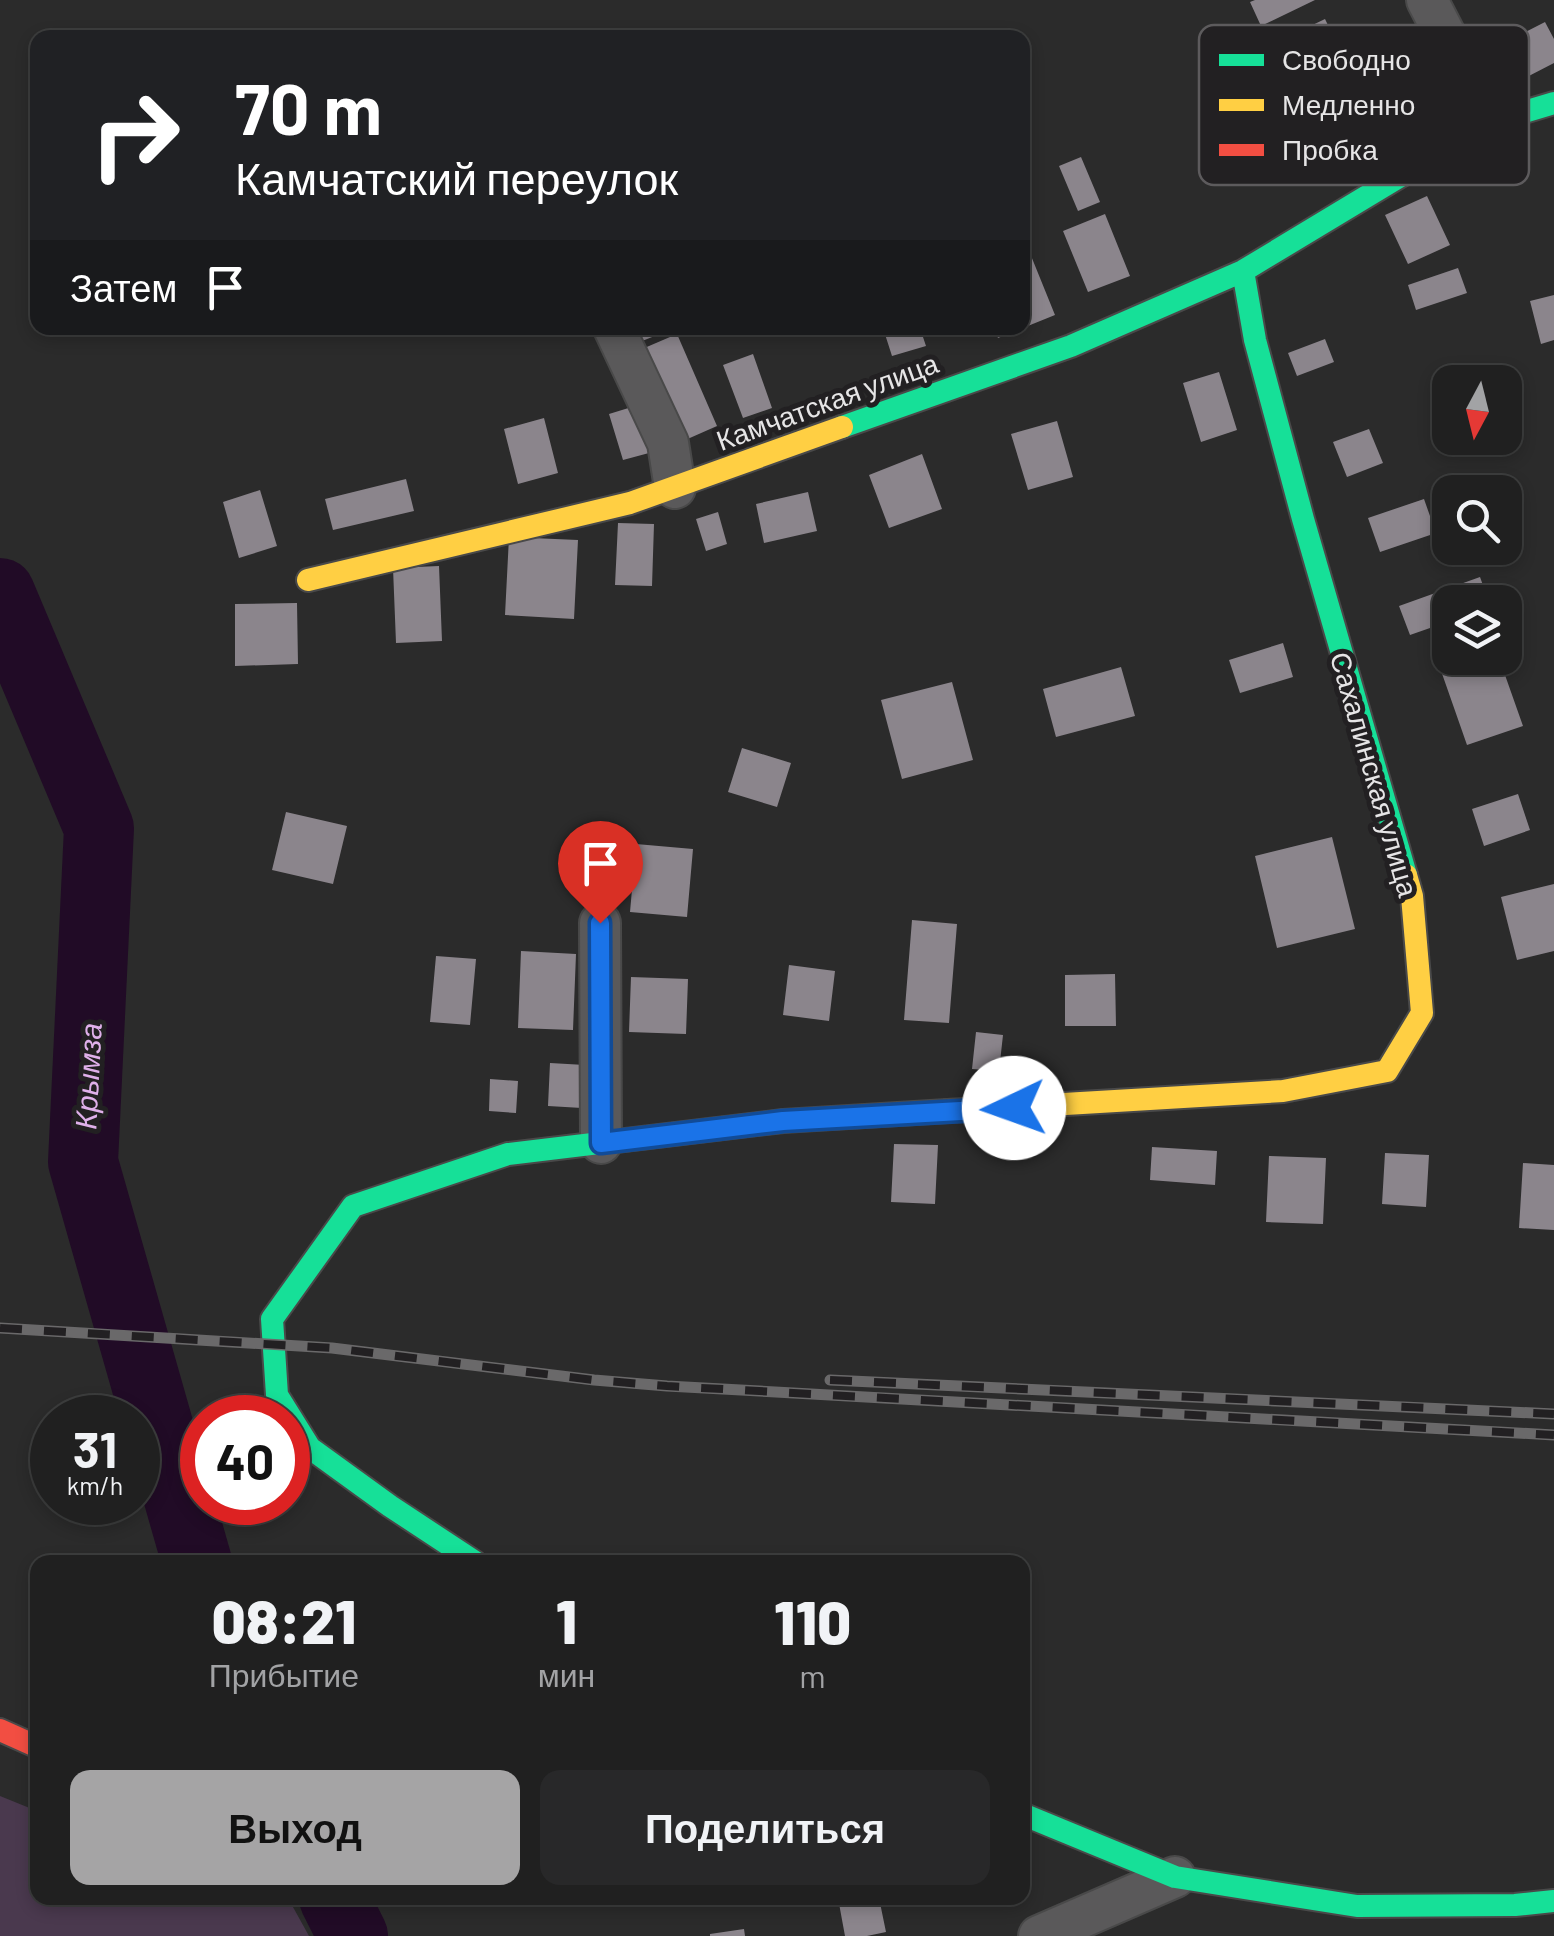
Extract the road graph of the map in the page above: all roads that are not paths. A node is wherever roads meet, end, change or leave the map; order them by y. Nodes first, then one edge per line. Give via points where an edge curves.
1 (1427, 0) edge
2 (1440, 25) edge
3 (1554, 103) edge
4 (1529, 110) edge
5 (1386, 185) edge
6 (1243, 271) junction
7 (617, 335) edge
8 (675, 488) junction
9 (308, 580) dead end
10 (600, 923) dead end
11 (601, 1143) junction
12 (464, 1555) edge
13 (0, 1730) edge
14 (30, 1743) edge
15 (1030, 1817) edge
16 (1175, 1877) junction
17 (1554, 1901) edge
18 (1040, 1936) edge

1 - 2 street
3 - 4 street, Камчатская улица
5 - 6 street, Камчатская улица
6 - 8 street, Камчатская улица via 1071,346
6 - 11 street, Сахалинская улица via 1303,520 1412,896 1422,1013 1387,1071 1283,1092 783,1121
7 - 8 street via 668,443
8 - 9 street, Камчатская улица
10 - 11 street
11 - 12 street, Сахалинская улица via 508,1154 352,1206 272,1318 277,1396 310,1448
13 - 14 street
15 - 16 street
16 - 17 street via 1356,1906
16 - 18 street

